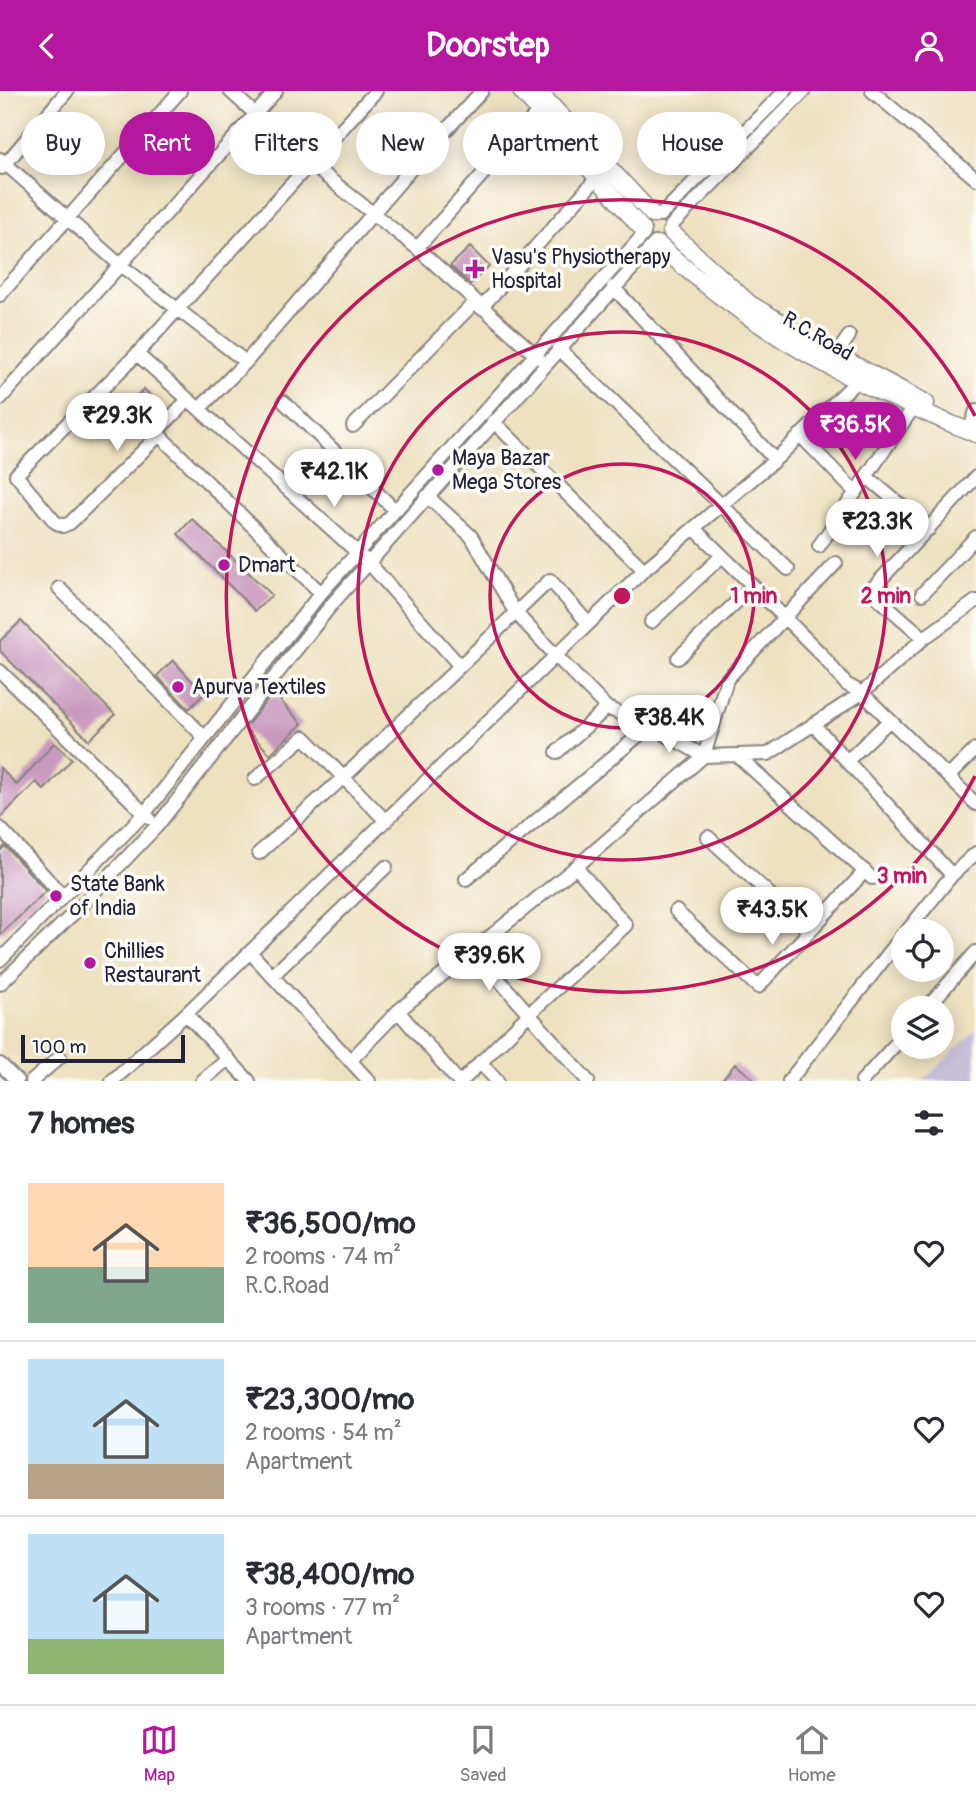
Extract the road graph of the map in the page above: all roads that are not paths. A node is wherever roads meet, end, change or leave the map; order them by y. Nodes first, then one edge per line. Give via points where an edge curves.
1 (67, 91) edge
2 (180, 91) edge
3 (230, 91) edge
4 (276, 91) edge
5 (376, 91) edge
6 (482, 91) edge
7 (521, 91) edge
8 (538, 91) edge
9 (785, 91) edge
10 (804, 91) edge
11 (872, 91) edge
12 (251, 112) edge
13 (257, 112) edge
14 (538, 112) edge
15 (342, 128) edge
16 (229, 143) edge
17 (2, 165) edge
18 (298, 175) edge
19 (324, 175) edge
20 (482, 175) edge
21 (593, 175) edge
22 (596, 179) junction
23 (976, 179) edge
24 (373, 214) junction
25 (67, 219) junction
26 (664, 222) junction
27 (650, 238) junction
28 (417, 248) junction
29 (119, 264) junction
30 (613, 287) junction
31 (0, 295) edge
32 (478, 305) junction
33 (177, 311) junction
34 (849, 336) dead end
35 (558, 348) junction
36 (534, 353) junction
37 (137, 354) junction
38 (836, 355) junction
39 (246, 362) junction
40 (545, 363) junction
41 (862, 376) junction
42 (0, 399) edge
43 (188, 400) junction
44 (284, 401) dead end
45 (913, 408) junction
46 (198, 409) junction
47 (493, 421) junction
48 (975, 423) edge
49 (354, 426) dead end
50 (159, 435) junction
51 (800, 435) junction
52 (775, 460) junction
53 (976, 477) edge
54 (873, 482) dead end
55 (854, 491) junction
56 (427, 496) junction
57 (720, 507) junction
58 (395, 510) junction
59 (694, 528) junction
60 (929, 529) junction
61 (976, 537) edge
62 (818, 546) dead end
63 (357, 552) junction
64 (722, 556) junction
65 (369, 563) junction
66 (836, 563) dead end
67 (788, 569) dead end
68 (644, 570) junction
69 (753, 586) junction
70 (59, 588) dead end
71 (321, 593) junction
72 (922, 594) dead end
73 (976, 601) edge
74 (515, 612) junction
75 (784, 616) junction
76 (651, 622) dead end
77 (588, 623) junction
78 (924, 638) junction
79 (556, 656) junction
80 (678, 658) dead end
81 (459, 664) junction
82 (0, 671) edge
83 (862, 694) junction
84 (607, 708) junction
85 (890, 720) junction
86 (813, 724) junction
87 (650, 726) junction
88 (205, 738) junction
89 (976, 750) edge
90 (558, 751) dead end
91 (704, 756) junction
92 (738, 756) junction
93 (847, 761) junction
94 (949, 776) junction
95 (344, 777) junction
96 (255, 779) dead end
97 (976, 804) edge
98 (144, 814) junction
99 (386, 821) junction
100 (157, 826) junction
101 (0, 828) edge
102 (708, 837) dead end
103 (976, 852) edge
104 (259, 853) dead end
105 (386, 867) dead end
106 (576, 867) junction
107 (952, 875) junction
108 (466, 879) dead end
109 (62, 896) junction
110 (676, 911) dead end
111 (917, 919) edge
112 (809, 932) junction
113 (473, 950) junction
114 (891, 951) edge
115 (250, 952) junction
116 (976, 952) edge
117 (0, 960) edge
118 (272, 976) junction
119 (0, 983) edge
120 (938, 996) edge
121 (398, 1011) junction
122 (186, 1014) junction
123 (529, 1014) junction
124 (891, 1049) edge
125 (60, 1057) dead end
126 (228, 1059) junction
127 (350, 1061) junction
128 (480, 1062) junction
129 (1, 1069) edge
130 (17, 1081) edge
131 (32, 1081) edge
132 (112, 1081) edge
133 (202, 1081) edge
134 (249, 1081) edge
135 (369, 1081) edge
136 (460, 1081) edge
137 (497, 1081) edge
138 (588, 1081) edge
139 (789, 1081) edge
140 (862, 1081) edge

1 - 17 street
2 - 25 street
3 - 12 street
4 - 13 street
5 - 15 street
6 - 24 street
7 - 14 main road, R.C.Road
8 - 26 main road, R.C.Road
9 - 26 street
10 - 26 street
11 - 23 street
16 - 29 street
17 - 25 street
18 - 33 street
19 - 24 street
20 - 28 street
21 - 22 main road, R.C.Road
22 - 27 main road, R.C.Road
22 - 32 street
24 - 28 street
24 - 39 street
25 - 29 street
25 - 31 street
26 - 27 main road via 645,223
26 - 27 main road via 668,239
26 - 38 main road, R.C.Road via 750,304
27 - 30 street
27 - 36 street
27 - 41 main road, R.C.Road via 739,313 793,348
28 - 32 street
29 - 33 street
29 - 42 street
30 - 35 street
30 - 52 street
32 - 36 street
32 - 49 street
33 - 37 street
33 - 39 street
34 - 38 street
35 - 40 street
35 - 57 street
36 - 40 street
36 - 58 street
37 - 43 street
37 - 50 street via 16,475 63,526
38 - 41 main road, R.C.Road
39 - 46 street
40 - 47 street
41 - 45 main road, R.C.Road
41 - 48 main road, R.C.Road
41 - 51 street
43 - 46 street
43 - 50 street via 156,432
44 - 58 street
45 - 48 main road, R.C.Road
45 - 55 street
46 - 63 street
47 - 56 street
47 - 68 street
50 - 71 street
51 - 52 street
51 - 55 street
52 - 57 street
53 - 60 street
54 - 60 street
55 - 62 street
56 - 65 street
56 - 74 street via 471,536
57 - 59 street
57 - 67 street
58 - 63 street
59 - 64 street
59 - 68 street
60 - 78 street via 870,591
61 - 72 street
63 - 65 street
63 - 71 street
64 - 69 street
64 - 76 street
65 - 81 street
65 - 100 street
66 - 75 street
68 - 77 street
69 - 75 street
69 - 80 street
70 - 88 street
71 - 88 street
73 - 78 street
74 - 77 street via 550,580
74 - 79 street
74 - 81 street
75 - 83 street via 846,684
75 - 91 street via 727,679
77 - 79 street
78 - 83 street
79 - 84 street
79 - 99 street
81 - 95 street
82 - 98 street
83 - 85 street
83 - 86 street
84 - 87 street
84 - 90 street
85 - 93 street
85 - 94 street
86 - 92 street via 768,754
86 - 93 street
87 - 91 street
87 - 108 street
88 - 98 street
89 - 94 street
91 - 92 street
91 - 106 street
92 - 112 street via 868,875
93 - 107 street
94 - 97 street
95 - 96 street via 304,737
95 - 99 street
95 - 104 street
98 - 100 street
98 - 109 street
99 - 115 street
100 - 119 street
101 - 109 street
102 - 112 street
103 - 107 street
105 - 118 street
106 - 113 street
106 - 123 street via 626,925
107 - 111 street
109 - 117 street
110 - 112 street via 758,987
113 - 121 street
113 - 123 street
114 - 139 street
115 - 118 street
115 - 122 street
116 - 120 street
118 - 127 street
121 - 127 street
121 - 136 street
122 - 126 street
122 - 132 street
123 - 128 street
123 - 138 street
124 - 140 street
125 - 131 street
126 - 133 street
126 - 134 street
127 - 135 street
128 - 136 street
128 - 137 street
129 - 130 street

